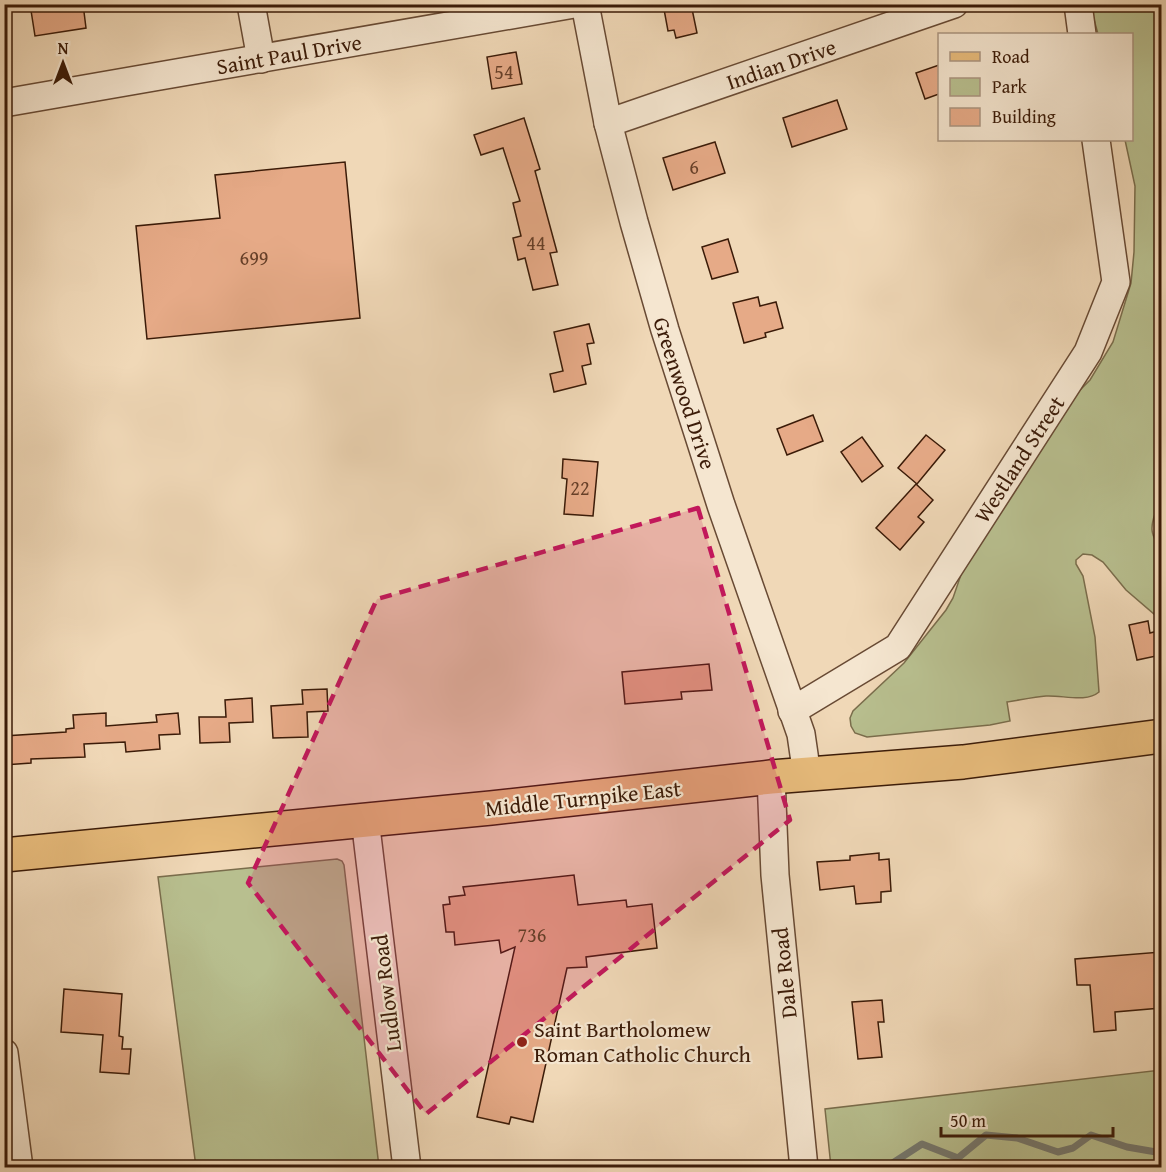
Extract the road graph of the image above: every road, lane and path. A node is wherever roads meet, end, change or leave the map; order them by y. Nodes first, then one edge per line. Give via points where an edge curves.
1 (251, 4) edge
2 (574, 4) edge
3 (585, 4) edge
4 (954, 4) edge
5 (1078, 4) edge
6 (1082, 33) edge
7 (261, 59) junction
8 (4, 103) edge
9 (608, 123) junction
10 (1096, 141) edge
11 (792, 711) junction
12 (1161, 736) edge
13 (807, 775) junction
14 (771, 777) junction
15 (365, 819) junction
16 (4, 855) edge
17 (4, 1053) edge
18 (19, 1167) edge
19 (407, 1167) edge
20 (804, 1167) edge

1 - 7 street
2 - 7 street, Saint Paul Drive
3 - 9 street, Greenwood Drive
4 - 9 street, Indian Drive
5 - 6 street
7 - 8 street, Saint Paul Drive
9 - 11 street, Greenwood Drive via 665,330
10 - 11 street, Westland Street via 1116,282 1088,352 898,647
11 - 13 street, Greenwood Drive via 801,734
12 - 13 main road, Middle Turnpike East via 963,762
13 - 14 main road, Middle Turnpike East
14 - 15 main road, Middle Turnpike East
14 - 20 street, Dale Road via 775,875
15 - 16 main road, Middle Turnpike East
15 - 19 street, Ludlow Road
17 - 18 street

